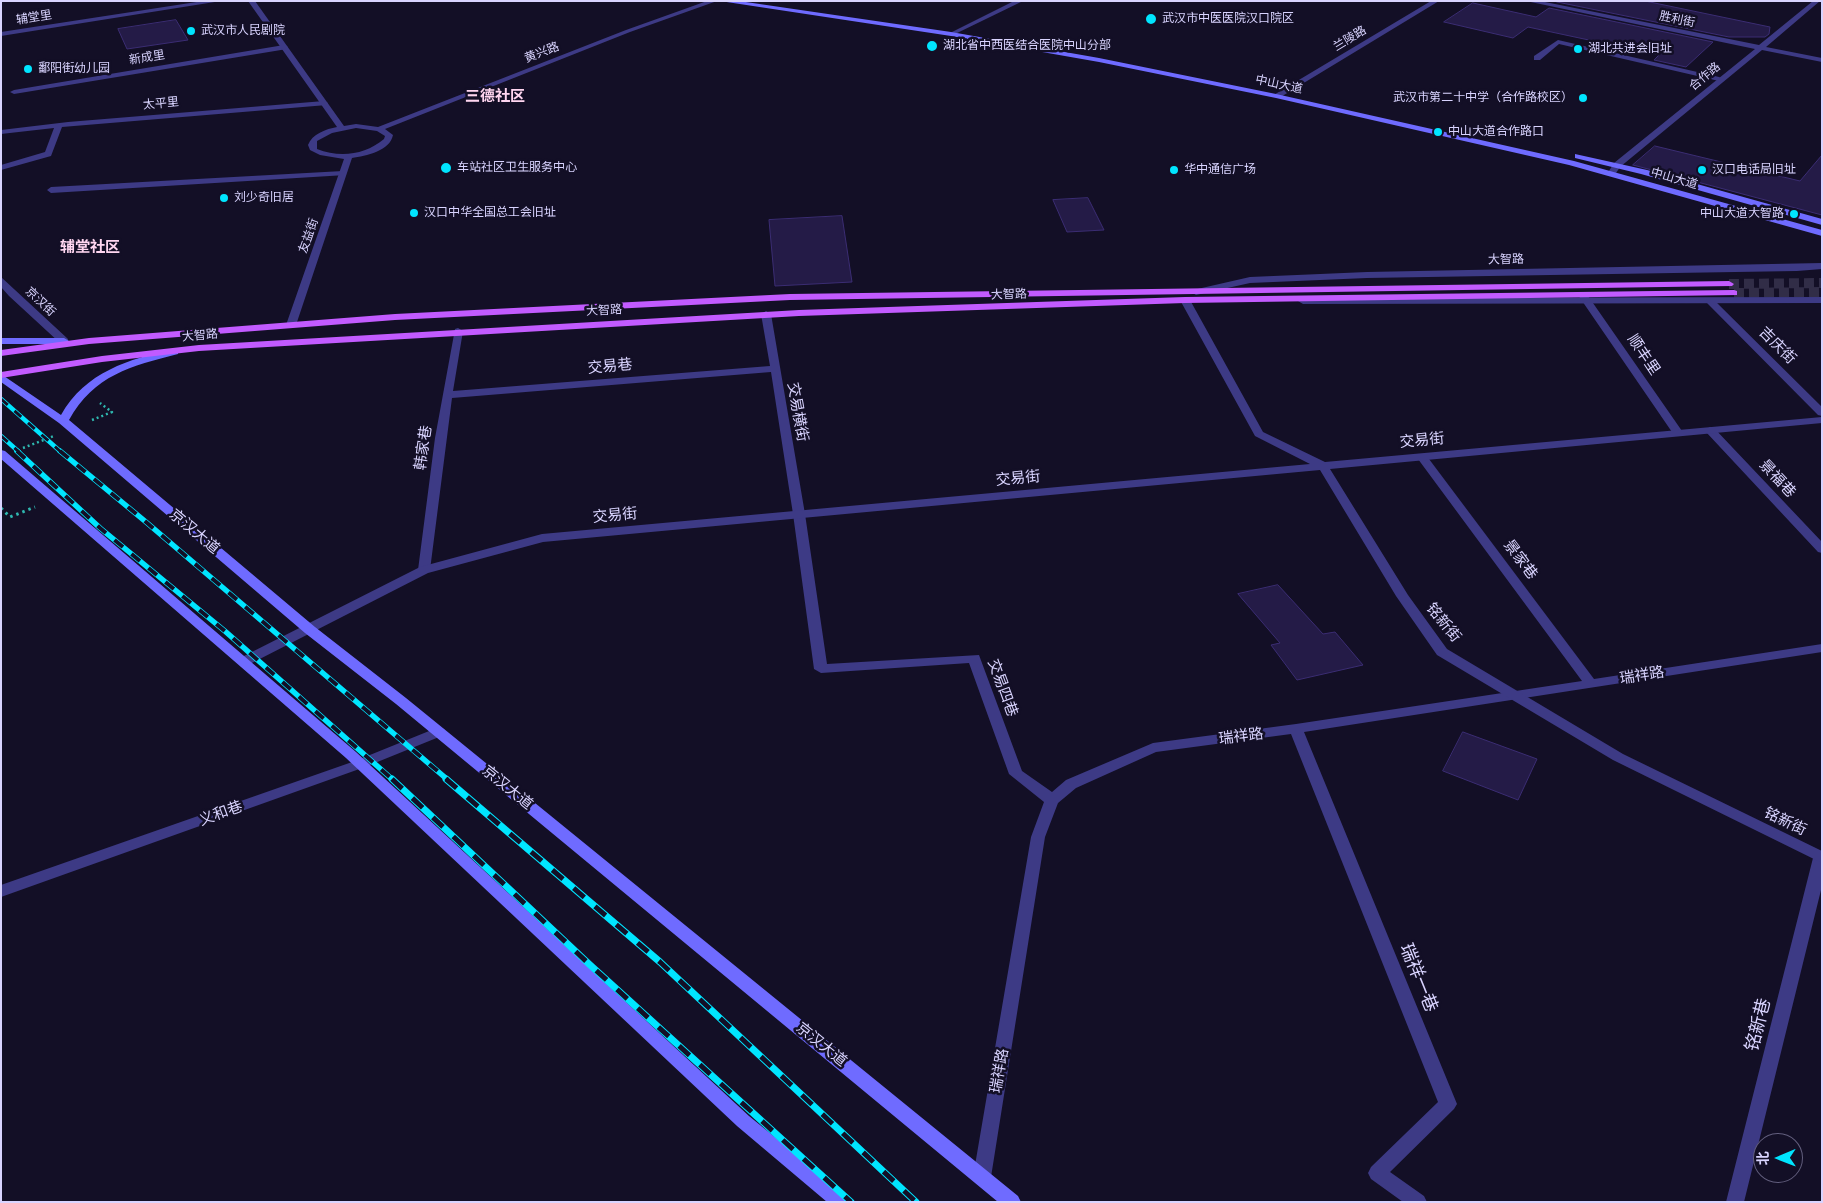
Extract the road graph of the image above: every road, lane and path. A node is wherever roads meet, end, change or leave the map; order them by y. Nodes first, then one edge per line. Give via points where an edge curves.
1 (218, 1) edge
2 (251, 1) edge
3 (714, 1) edge
4 (723, 1) edge
5 (746, 1) edge
6 (1020, 1) edge
7 (1436, 1) edge
8 (1529, 1) edge
9 (1817, 1) edge
10 (955, 32) junction
11 (1, 34) edge
12 (284, 47) junction
13 (1758, 48) junction
14 (1537, 58) dead end
15 (1822, 60) edge
16 (1719, 80) junction
17 (1287, 90) junction
18 (14, 92) dead end
19 (1276, 96) junction
20 (324, 103) junction
21 (59, 125) junction
22 (342, 128) junction
23 (379, 128) junction
24 (1, 132) edge
25 (349, 156) junction
26 (1617, 165) junction
27 (1, 168) edge
28 (344, 173) junction
29 (1611, 174) junction
30 (51, 190) dead end
31 (1822, 222) edge
32 (1822, 233) edge
33 (1822, 266) edge
34 (1, 280) edge
35 (1729, 284) tunnel mouth
36 (1734, 293) tunnel mouth
37 (1189, 296) junction
38 (1586, 298) junction
39 (1710, 300) junction
40 (1822, 300) edge
41 (1211, 301) joint
42 (766, 314) junction
43 (291, 325) junction
44 (458, 331) junction
45 (1, 341) edge
46 (64, 341) joint
47 (199, 348) junction
48 (1, 353) edge
49 (775, 369) junction
50 (1, 376) edge
51 (447, 395) junction
52 (1822, 413) edge
53 (1822, 420) edge
54 (62, 421) junction
55 (1710, 430) junction
56 (1678, 433) junction
57 (1, 453) edge
58 (1422, 457) junction
59 (1323, 466) junction
60 (55, 499) junction
61 (1, 508) edge
62 (800, 514) junction
63 (1822, 549) edge
64 (424, 570) junction
65 (310, 630) junction
66 (1822, 648) edge
67 (243, 662) junction
68 (821, 669) joint
69 (1591, 684) junction
70 (1515, 696) junction
71 (1296, 729) junction
72 (439, 732) junction
73 (360, 764) junction
74 (1052, 800) junction
75 (1821, 858) edge
76 (1, 891) edge
77 (982, 1177) junction
78 (842, 1202) edge
79 (1012, 1202) edge
80 (1418, 1202) edge
81 (1735, 1202) edge

1 - 11 street, 辅堂里
2 - 12 street
3 - 23 street, 黄兴路
4 - 10 main road, 中山大道
5 - 10 main road, 中山大道
6 - 10 street
7 - 17 street, 兰陵路
8 - 13 street, 胜利街
9 - 13 street, 合作路
10 - 17 main road, 中山大道 via 1116,56
10 - 19 main road, 中山大道
12 - 18 street, 新成里
12 - 20 street
13 - 15 street, 胜利街
13 - 16 street, 合作路
14 - 16 street via 1558,42
16 - 26 street, 合作路
17 - 19 street, 兰陵路
17 - 26 main road, 中山大道
19 - 29 main road, 中山大道
20 - 21 street, 太平里
20 - 22 street
21 - 24 street, 太平里
21 - 27 street via 48,154
22 - 23 street
22 - 25 street via 320,135 312,145 321,153
23 - 25 street via 389,135 383,145
25 - 28 street, 友益街
26 - 29 street, 合作路
26 - 31 main road, 中山大道
28 - 30 street
28 - 43 street, 友益街
29 - 32 main road, 中山大道
33 - 37 street, 大智路 via 1250,280
34 - 46 street, 京汉街
35 - 37 main road, 大智路
36 - 38 main road, 大智路
37 - 41 main road, 大智路
37 - 42 main road, 大智路
37 - 43 main road, 大智路 via 790,297
37 - 59 street via 1259,434
38 - 39 street, 大智路
38 - 41 street, 大智路
38 - 56 street, 顺丰里
39 - 40 street, 大智路
39 - 52 street, 吉庆街
42 - 44 main road, 大智路
42 - 49 street, 交易横街
43 - 48 main road, 大智路 via 90,341
44 - 47 main road, 大智路
44 - 51 street, 韩家巷
45 - 46 main road
47 - 50 main road, 大智路 via 102,359
47 - 54 main road via 151,357 107,372 82,392
49 - 51 street, 交易巷
49 - 62 street, 交易横街
50 - 54 main road, 京汉大道
51 - 64 street, 韩家巷
53 - 55 street, 交易街
54 - 65 main road, 京汉大道
55 - 56 street, 交易街
55 - 63 street, 景福巷
56 - 58 street, 交易街
57 - 60 main road
58 - 59 street, 交易街
58 - 69 street, 景家巷
59 - 62 street, 交易街
59 - 70 street, 铭新街 via 1402,596 1442,652
60 - 61 path via 10,517
60 - 67 main road
62 - 64 street, 交易街 via 542,538
62 - 68 street, 交易横街
64 - 65 street, 交易街
65 - 67 street, 交易街
65 - 72 main road, 京汉大道
66 - 69 street, 瑞祥路
67 - 73 main road
68 - 74 street, 交易四巷 via 974,658 1016,774
69 - 70 street, 瑞祥路
70 - 71 street, 瑞祥路
70 - 75 street, 铭新街 via 1618,757
71 - 74 street, 瑞祥路 via 1153,748 1071,784
71 - 80 street, 瑞祥一巷 via 1448,1104 1377,1173
72 - 73 street, 义和巷
72 - 77 main road, 京汉大道
73 - 76 street, 义和巷
73 - 78 main road via 743,1121
74 - 77 street, 瑞祥路 via 1038,837
75 - 81 street, 铭新巷
77 - 79 main road, 京汉大道

